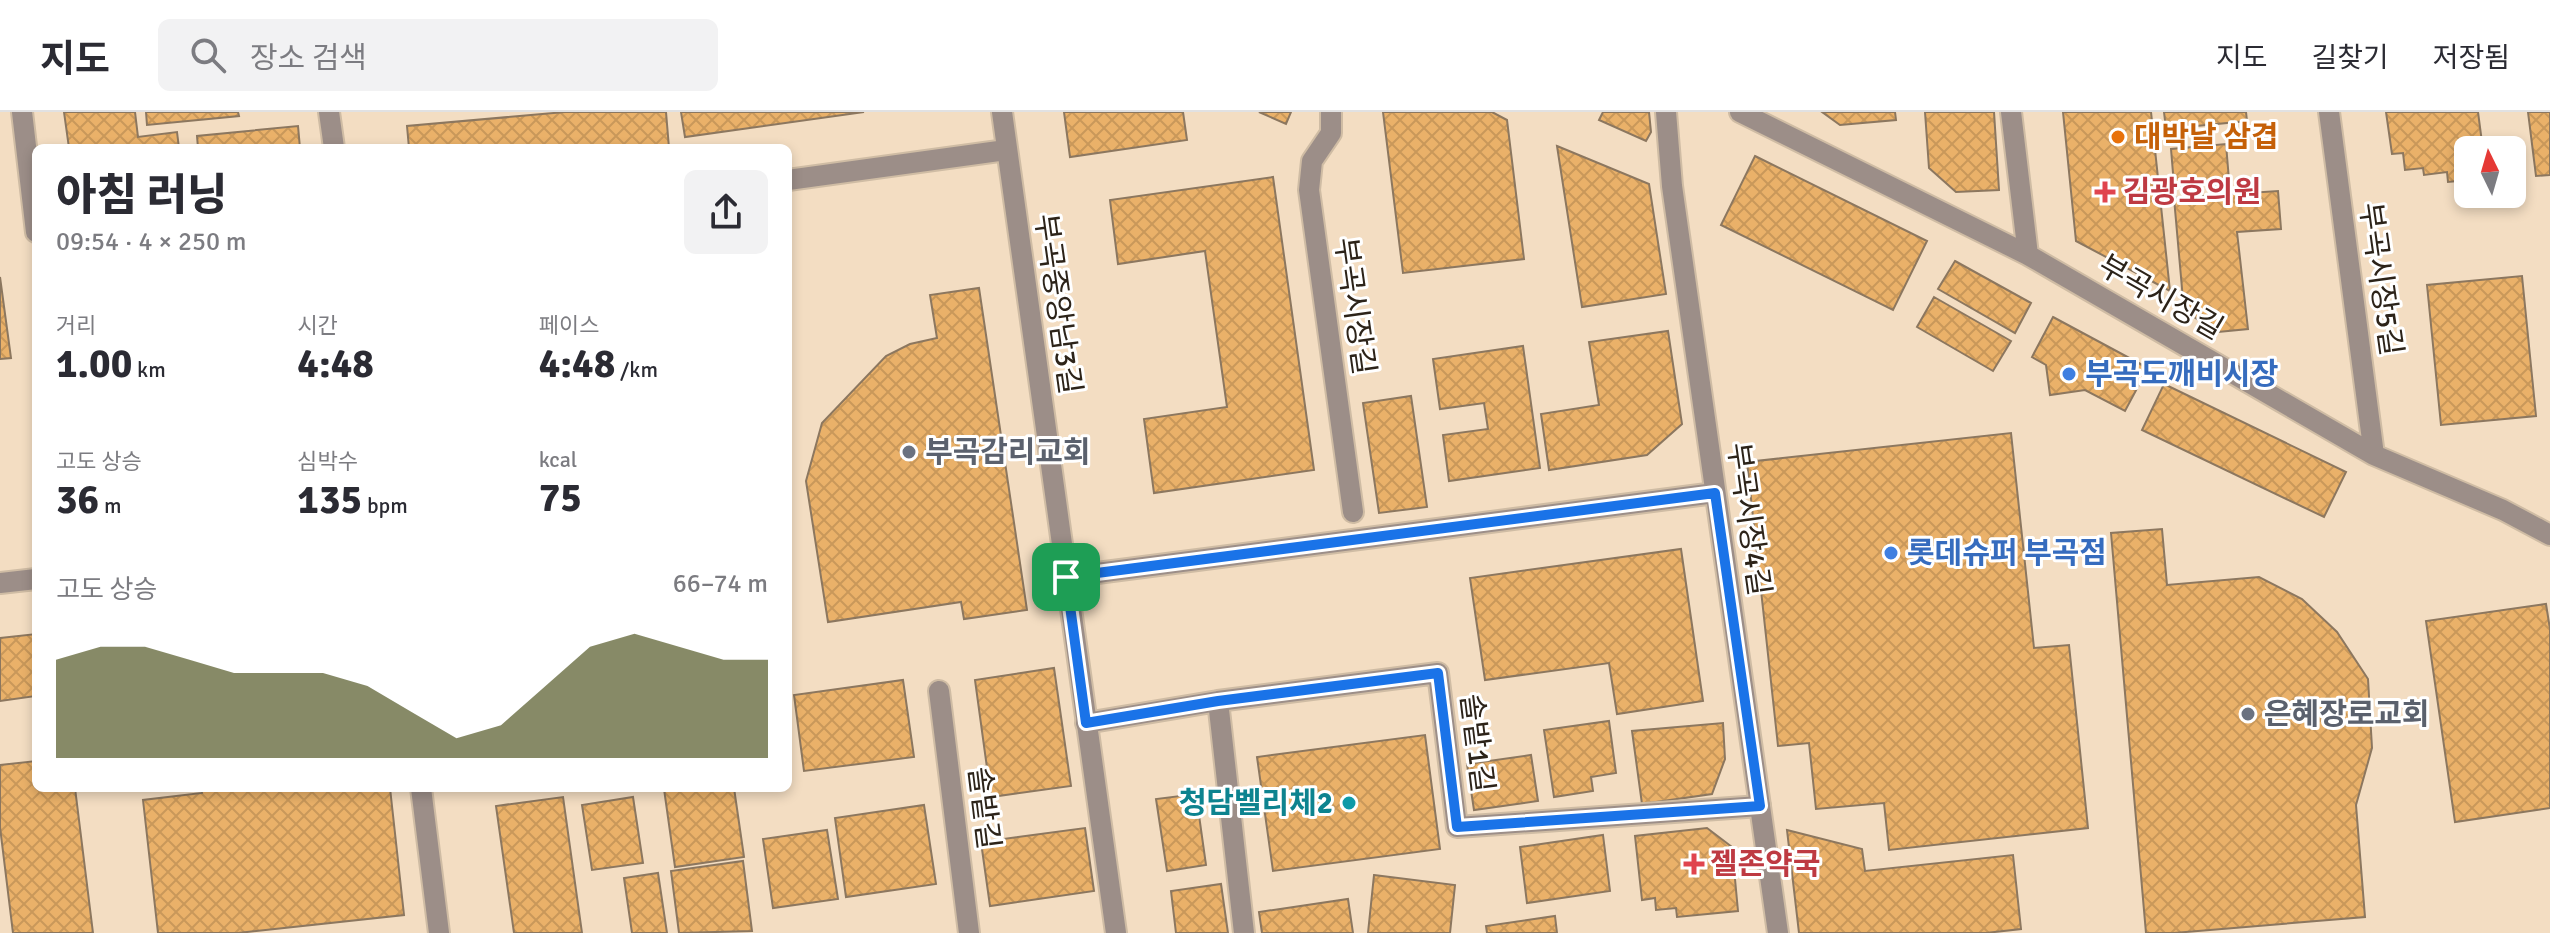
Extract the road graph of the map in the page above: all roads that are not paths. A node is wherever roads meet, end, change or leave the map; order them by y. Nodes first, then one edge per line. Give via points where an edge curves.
1 (22, 112) edge
2 (329, 112) edge
3 (1002, 112) edge
4 (1331, 112) edge
5 (1666, 112) edge
6 (1740, 112) edge
7 (2011, 112) edge
8 (2329, 112) edge
9 (333, 144) edge
10 (1006, 150) junction
11 (792, 179) edge
12 (32, 198) edge
13 (2028, 255) junction
14 (2374, 455) junction
15 (1715, 493) junction
16 (1353, 512) dead end
17 (2550, 535) edge
18 (1066, 577) junction
19 (32, 579) edge
20 (0, 583) edge
21 (939, 691) dead end
22 (1218, 701) junction
23 (1086, 723) junction
24 (421, 792) edge
25 (1760, 806) junction
26 (439, 933) edge
27 (969, 933) edge
28 (1116, 933) edge
29 (1244, 933) edge
30 (1778, 933) edge

1 - 12 street
2 - 9 street
3 - 10 street, 부곡중앙남3길
4 - 16 street, 부곡시장길 via 1331,133 1312,161 1309,190
5 - 15 street, 부곡시장4길
6 - 13 street, 부곡시장길
7 - 13 street
8 - 14 street, 부곡시장5길
10 - 11 street
10 - 18 street, 부곡중앙남3길
13 - 14 street, 부곡시장길
14 - 17 street, 부곡시장길
15 - 18 street
15 - 25 street, 부곡시장4길
18 - 23 street, 부곡중앙남3길
19 - 20 street
21 - 27 street, 솔밭길
22 - 23 street
22 - 25 street, 솔밭1길 via 1438,673 1457,827
22 - 29 street
23 - 28 street, 부곡중앙남3길
24 - 26 street
25 - 30 street, 부곡시장4길

